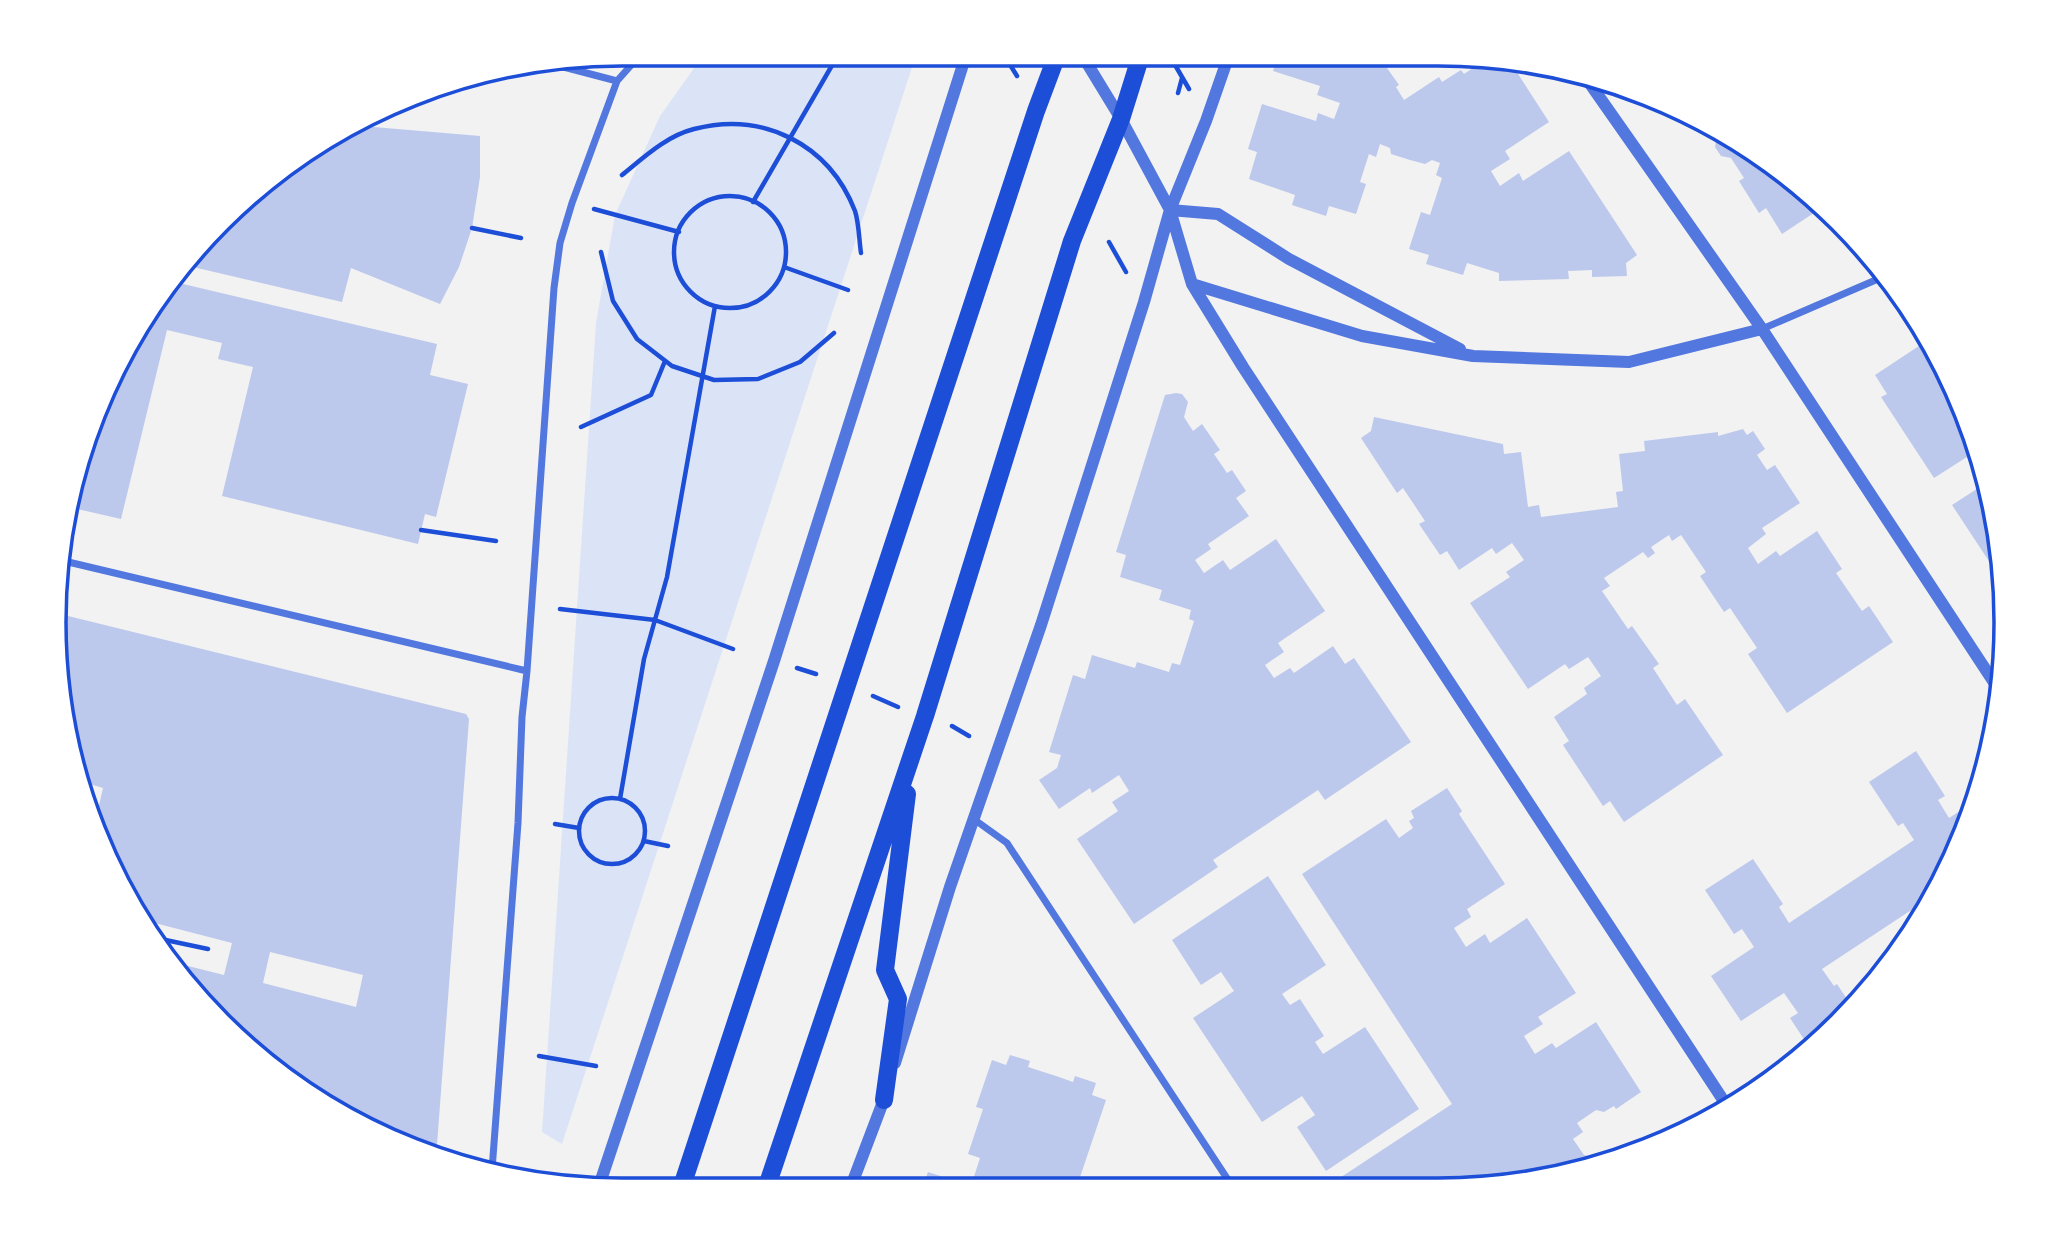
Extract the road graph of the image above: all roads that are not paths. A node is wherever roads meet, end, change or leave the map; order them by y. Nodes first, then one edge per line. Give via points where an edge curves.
1 (630, 66) edge
2 (963, 66) edge
3 (1053, 66) edge
4 (1089, 66) edge
5 (1138, 66) edge
6 (1225, 66) edge
7 (572, 69) edge
8 (617, 81) junction
9 (1593, 89) edge
10 (1121, 119) junction
11 (1170, 210) junction
12 (1876, 280) edge
13 (1192, 284) junction
14 (1762, 329) junction
15 (1473, 356) junction
16 (70, 562) edge
17 (527, 671) junction
18 (1990, 677) edge
19 (911, 754) junction
20 (975, 820) junction
21 (1722, 1099) edge
22 (884, 1100) junction
23 (493, 1162) edge
24 (602, 1177) edge
25 (684, 1178) edge
26 (769, 1178) edge
27 (854, 1178) edge
28 (1227, 1178) edge

1 - 8 street
2 - 24 street via 774,660
3 - 25 main road
4 - 10 street
5 - 10 main road
6 - 11 street
7 - 8 street
8 - 17 street via 560,243
9 - 14 street
10 - 11 street
10 - 19 main road via 1072,241
11 - 13 street
11 - 15 street via 1218,214 1323,278
11 - 20 street
12 - 14 street
13 - 15 street via 1362,336
13 - 21 street
14 - 15 street via 1629,362
14 - 18 street
16 - 17 street
17 - 23 street
19 - 22 main road via 885,970 898,999
19 - 26 main road
20 - 22 street
20 - 28 street via 1007,843
22 - 27 street

